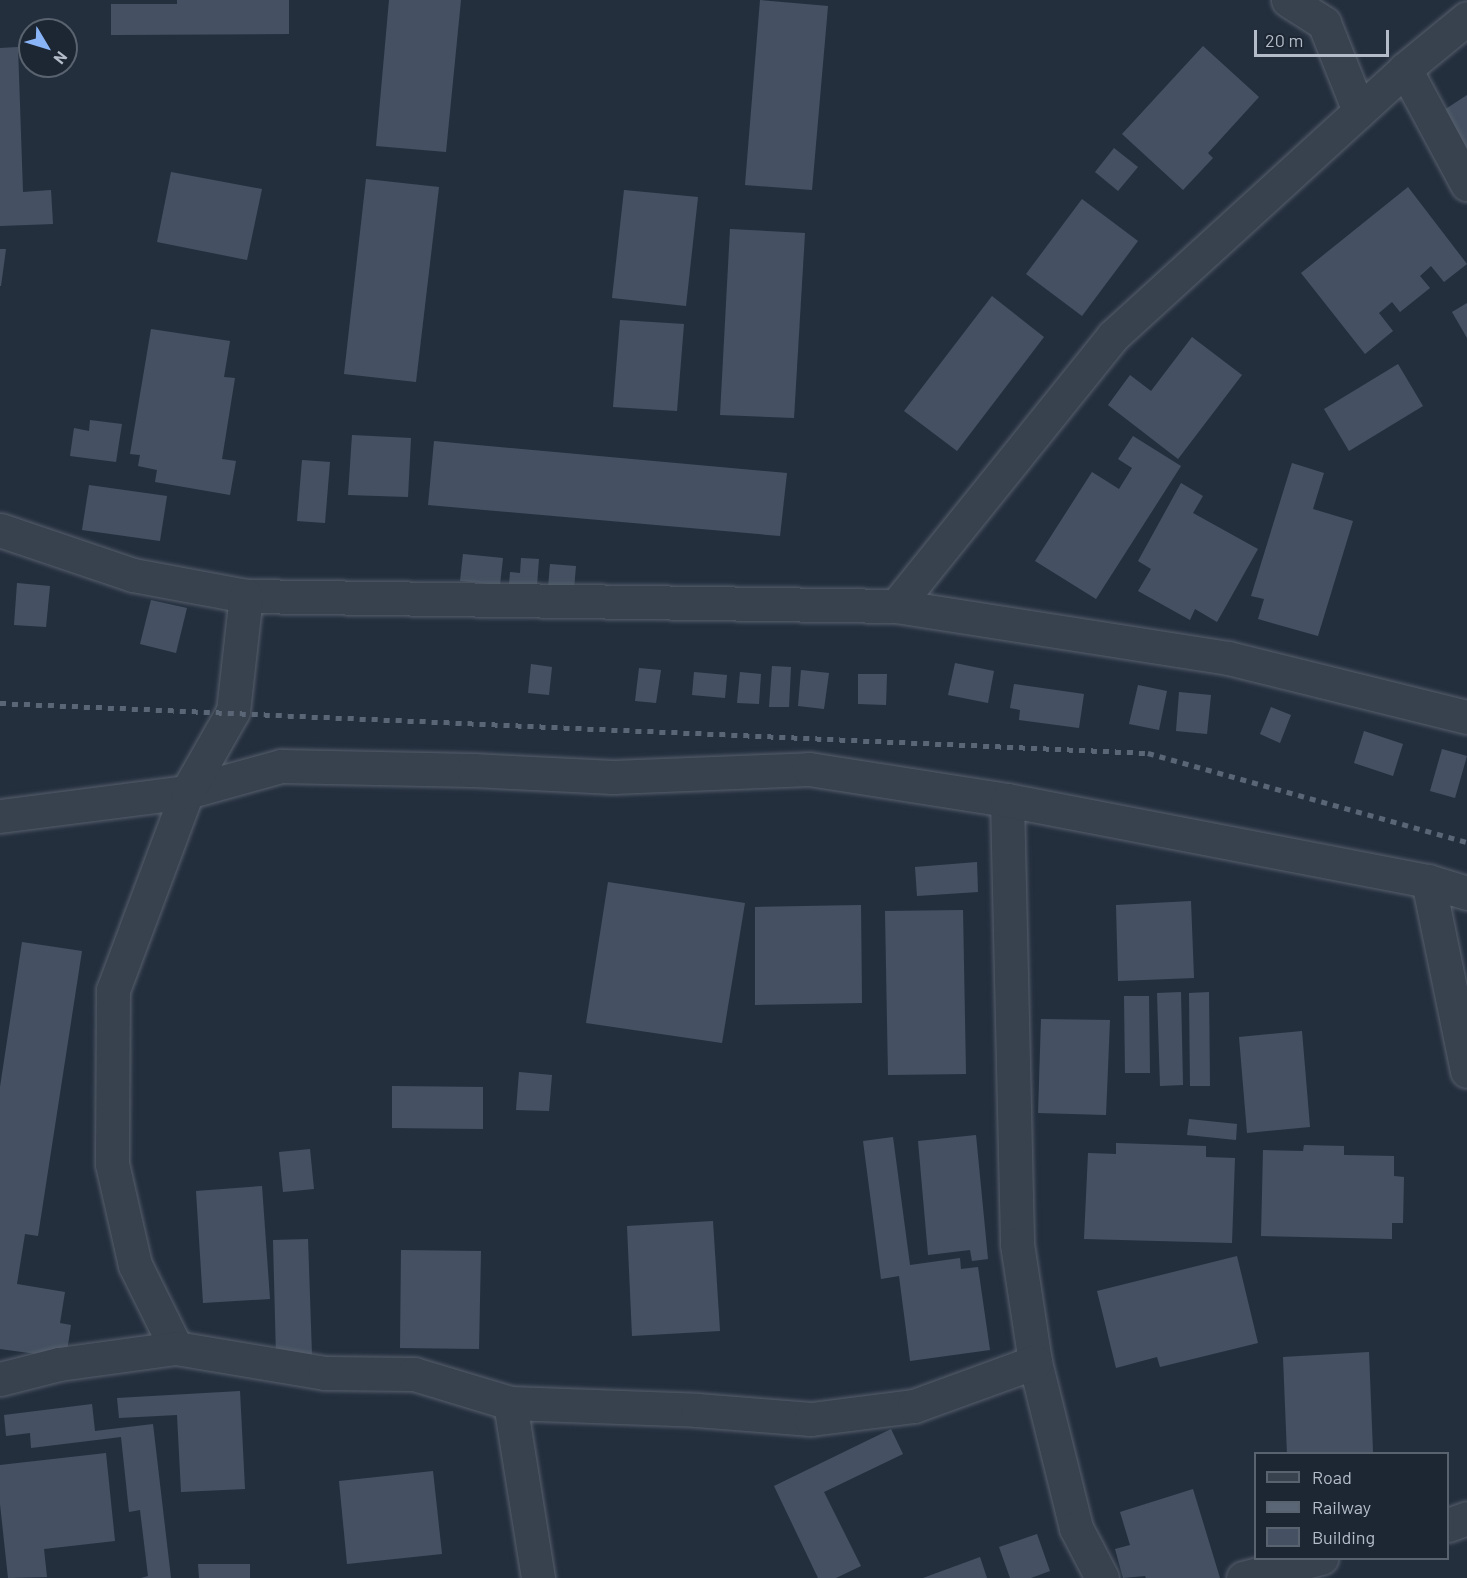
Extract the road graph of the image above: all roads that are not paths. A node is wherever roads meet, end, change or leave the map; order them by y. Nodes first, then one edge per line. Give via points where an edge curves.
1 (1288, 0) edge
2 (1467, 18) edge
3 (1405, 69) junction
4 (1359, 111) junction
5 (1467, 184) edge
6 (0, 530) edge
7 (246, 596) junction
8 (896, 606) junction
9 (1467, 717) edge
10 (187, 792) junction
11 (1007, 800) junction
12 (0, 816) edge
13 (1428, 881) junction
14 (1467, 892) edge
15 (1467, 1071) edge
16 (176, 1348) junction
17 (1035, 1362) junction
18 (0, 1379) edge
19 (510, 1403) junction
20 (1467, 1518) edge
21 (1449, 1526) edge
22 (1313, 1560) edge
23 (538, 1578) edge
24 (1102, 1578) edge
25 (1243, 1578) edge

1 - 4 street via 1324,23
2 - 3 street
3 - 4 street
3 - 5 street
4 - 8 street via 1113,336
6 - 7 street via 133,575
7 - 8 street
7 - 10 street via 233,711
8 - 9 street via 1228,658
10 - 11 street via 281,766 613,777 809,769
10 - 12 street
10 - 16 street via 113,990 111,1164 135,1265
11 - 13 street
11 - 17 street via 1017,1244
13 - 14 street
13 - 15 street
16 - 18 street via 59,1364
16 - 19 street via 325,1373 414,1374
17 - 19 street via 914,1406 811,1419
17 - 24 street via 1076,1528
19 - 23 street
20 - 21 street
22 - 25 street

